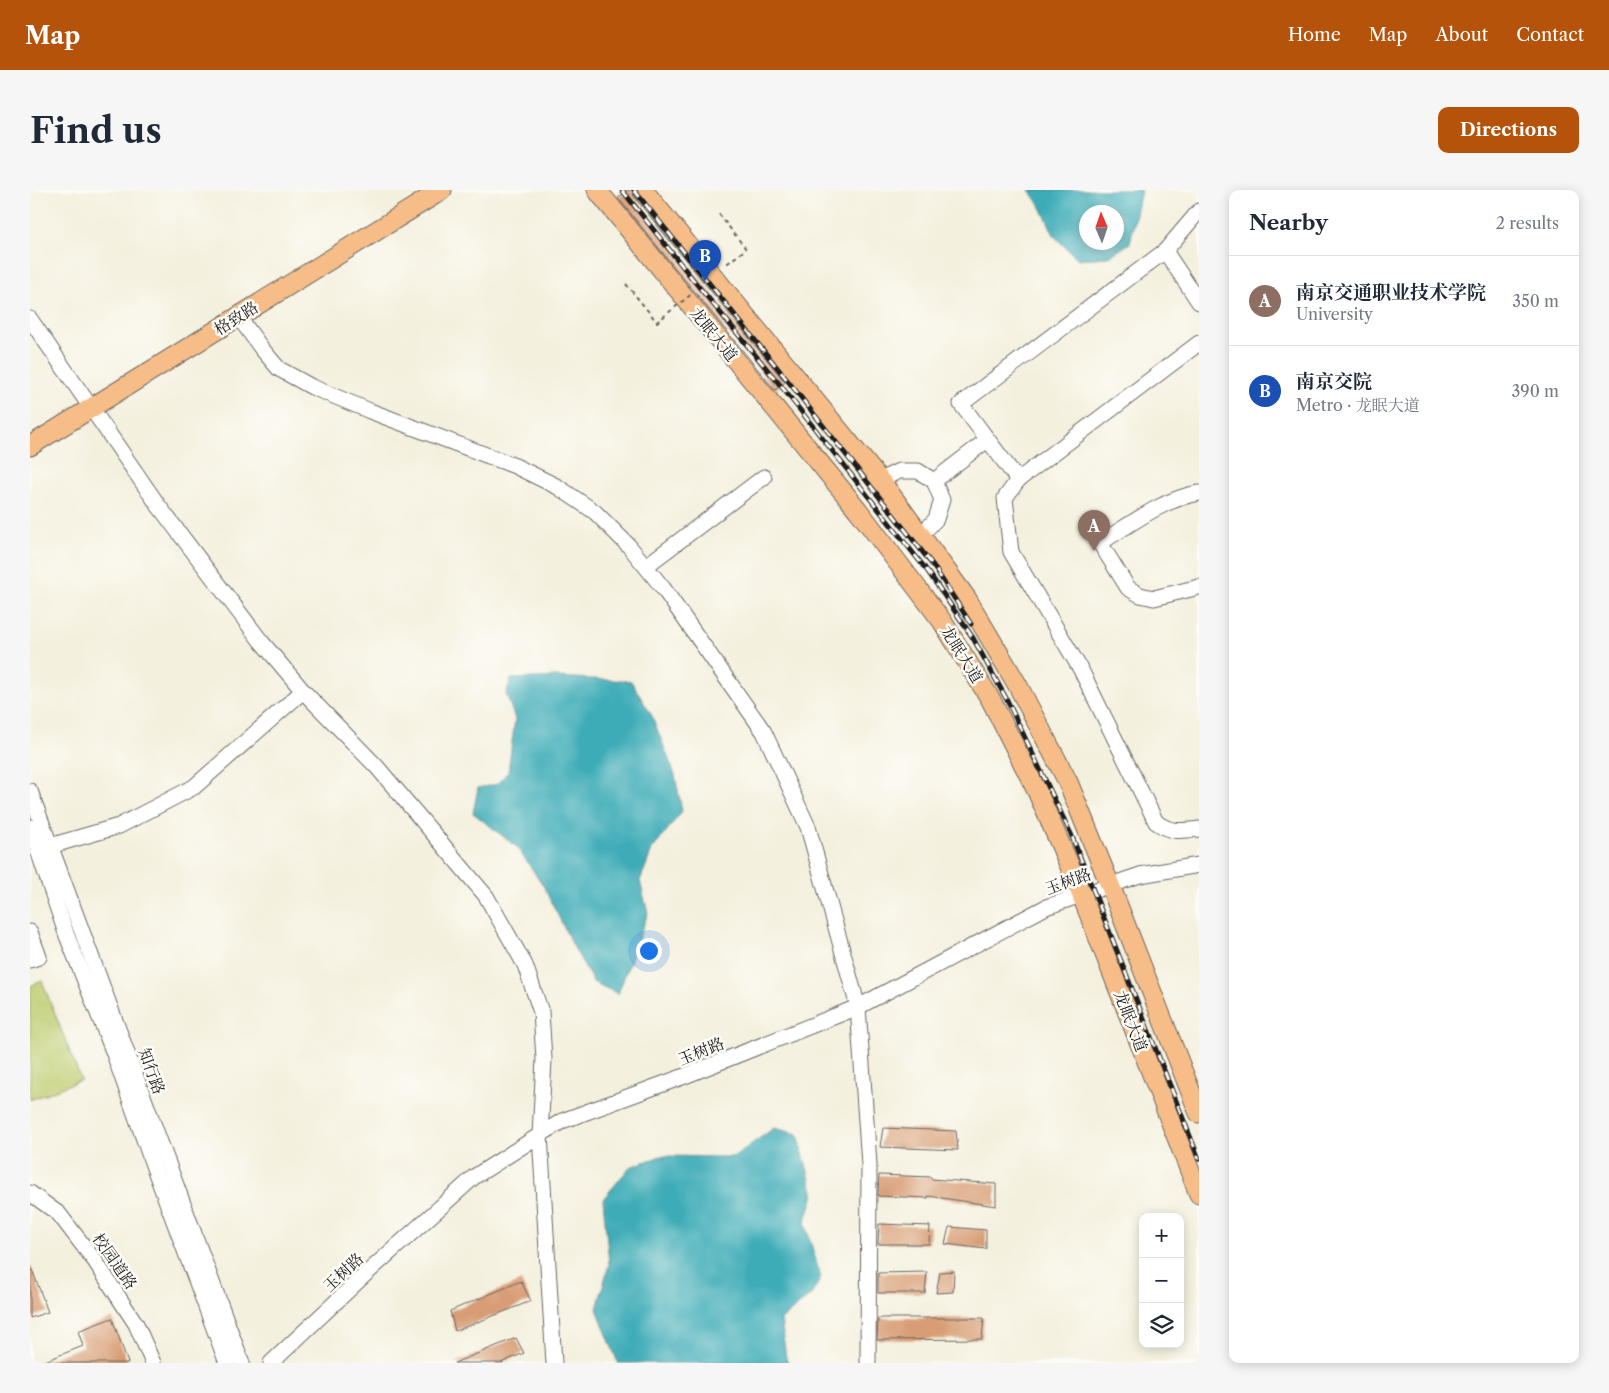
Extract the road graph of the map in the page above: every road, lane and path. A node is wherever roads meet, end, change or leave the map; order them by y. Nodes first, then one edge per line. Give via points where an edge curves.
1 (442, 190) edge
2 (597, 190) edge
3 (643, 190) edge
4 (1199, 211) edge
5 (719, 214) dead end
6 (1164, 251) junction
7 (724, 265) dead end
8 (626, 284) dead end
9 (694, 292) dead end
10 (1199, 302) edge
11 (238, 316) junction
12 (30, 319) edge
13 (1199, 342) edge
14 (91, 408) junction
15 (988, 440) junction
16 (30, 446) edge
17 (764, 477) dead end
18 (880, 480) junction
19 (1018, 480) junction
20 (934, 481) junction
21 (1199, 493) edge
22 (921, 535) junction
23 (646, 566) junction
24 (1199, 587) edge
25 (303, 691) junction
26 (30, 791) edge
27 (30, 827) edge
28 (1199, 829) edge
29 (50, 846) junction
30 (1199, 865) edge
31 (1110, 885) junction
32 (1081, 895) junction
33 (30, 932) edge
34 (30, 960) edge
35 (858, 1007) junction
36 (1199, 1113) edge
37 (540, 1136) junction
38 (30, 1193) edge
39 (1199, 1194) edge
40 (153, 1363) edge
41 (227, 1363) edge
42 (242, 1363) edge
43 (271, 1363) edge
44 (554, 1363) edge
45 (868, 1363) edge

1 - 11 main road, 格致路
2 - 32 main road, 龙眠大道 via 858,510 942,621 991,700 1037,791
3 - 18 main road, 龙眠大道
4 - 6 street
5 - 7 path via 746,249
6 - 10 street
6 - 15 street via 961,404
8 - 9 path, bridge via 657,322
11 - 14 main road, 格致路
11 - 23 street via 279,369 312,387 515,466 558,487 595,512
12 - 14 street
13 - 19 street
14 - 16 main road, 格致路
14 - 25 street via 170,521
15 - 19 street
15 - 20 street
17 - 23 street
18 - 20 street via 899,471 918,471
18 - 22 main road, 龙眠大道
19 - 28 street via 1006,498 1011,552 1085,677 1156,822 1172,830
20 - 22 street via 942,500 936,519
21 - 24 street via 1168,503 1100,543 1128,588 1140,595 1154,598
22 - 31 main road, 龙眠大道 via 967,599 1017,684 1068,782
23 - 35 street via 764,732 808,827
25 - 29 street via 194,787 119,826
25 - 37 street via 377,767 486,896 525,965 540,1012 544,1059
26 - 29 street, 知行路
27 - 41 street, 知行路
29 - 42 street, 知行路
30 - 31 street, 玉树路 via 1140,875
31 - 32 street, 玉树路
31 - 36 main road, 龙眠大道
32 - 35 street, 玉树路 via 1046,907
32 - 39 main road, 龙眠大道
33 - 34 street via 38,957
35 - 37 street, 玉树路 via 562,1122
35 - 45 street via 869,1164
37 - 43 street, 玉树路 via 474,1177
37 - 44 street
38 - 40 street, 校园道路 via 59,1214 95,1261 136,1324

